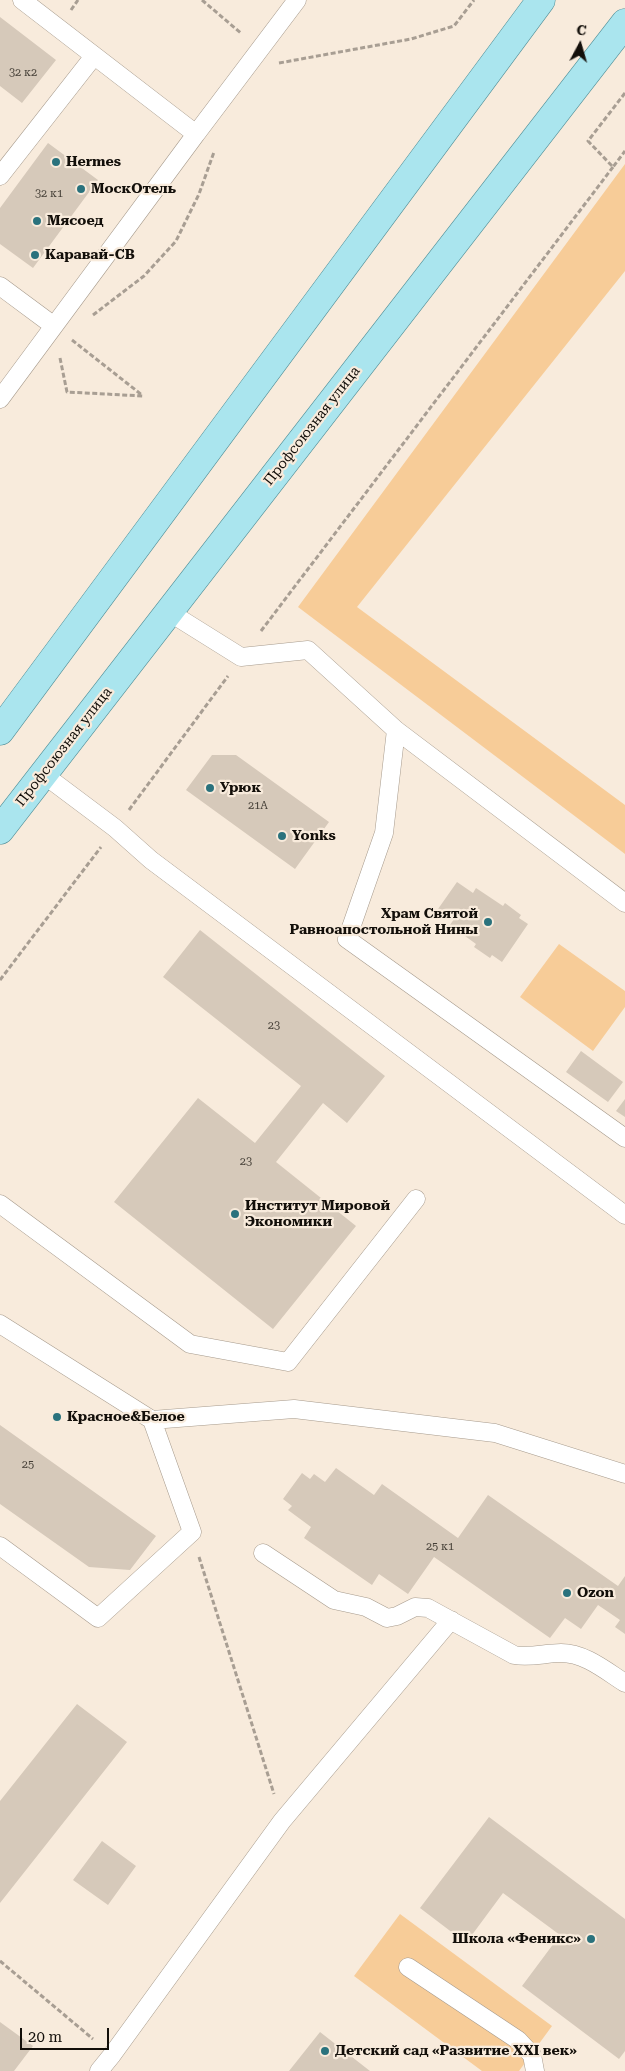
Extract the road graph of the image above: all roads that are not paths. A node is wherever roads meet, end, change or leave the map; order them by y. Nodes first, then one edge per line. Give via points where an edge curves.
1 (22, 0) edge
2 (297, 0) edge
3 (541, 0) edge
4 (625, 23) edge
5 (94, 56) junction
6 (200, 128) junction
7 (0, 176) edge
8 (0, 286) edge
9 (58, 320) junction
10 (0, 399) edge
11 (169, 612) junction
12 (396, 730) junction
13 (0, 731) edge
14 (43, 774) junction
15 (0, 830) edge
16 (625, 903) edge
17 (625, 1138) edge
18 (416, 1199) dead end
19 (0, 1204) edge
20 (625, 1215) edge
21 (0, 1324) edge
22 (152, 1420) junction
23 (625, 1474) edge
24 (0, 1546) edge
25 (263, 1553) dead end
26 (451, 1620) junction
27 (625, 1683) edge
28 (408, 1967) dead end
29 (99, 2071) edge
30 (535, 2071) edge

1 - 5 lane
2 - 6 lane
3 - 13 main road
4 - 11 main road, Профсоюзная улица
5 - 6 lane
5 - 7 lane
6 - 9 lane
8 - 9 lane
9 - 10 lane
11 - 12 lane via 242,657 308,650
11 - 14 main road, Профсоюзная улица
12 - 16 lane
12 - 17 lane via 384,833 346,939
14 - 15 main road, Профсоюзная улица
14 - 20 lane via 115,828 151,860
18 - 19 lane via 288,1362 190,1344
21 - 22 lane
22 - 23 lane via 294,1409 495,1433
22 - 24 lane via 192,1532 98,1618
25 - 26 lane via 334,1600 366,1608 387,1618 415,1607 428,1608
26 - 27 lane via 514,1655 527,1658 562,1653 591,1661
26 - 29 lane via 282,1820
28 - 30 lane via 518,2040 532,2055

